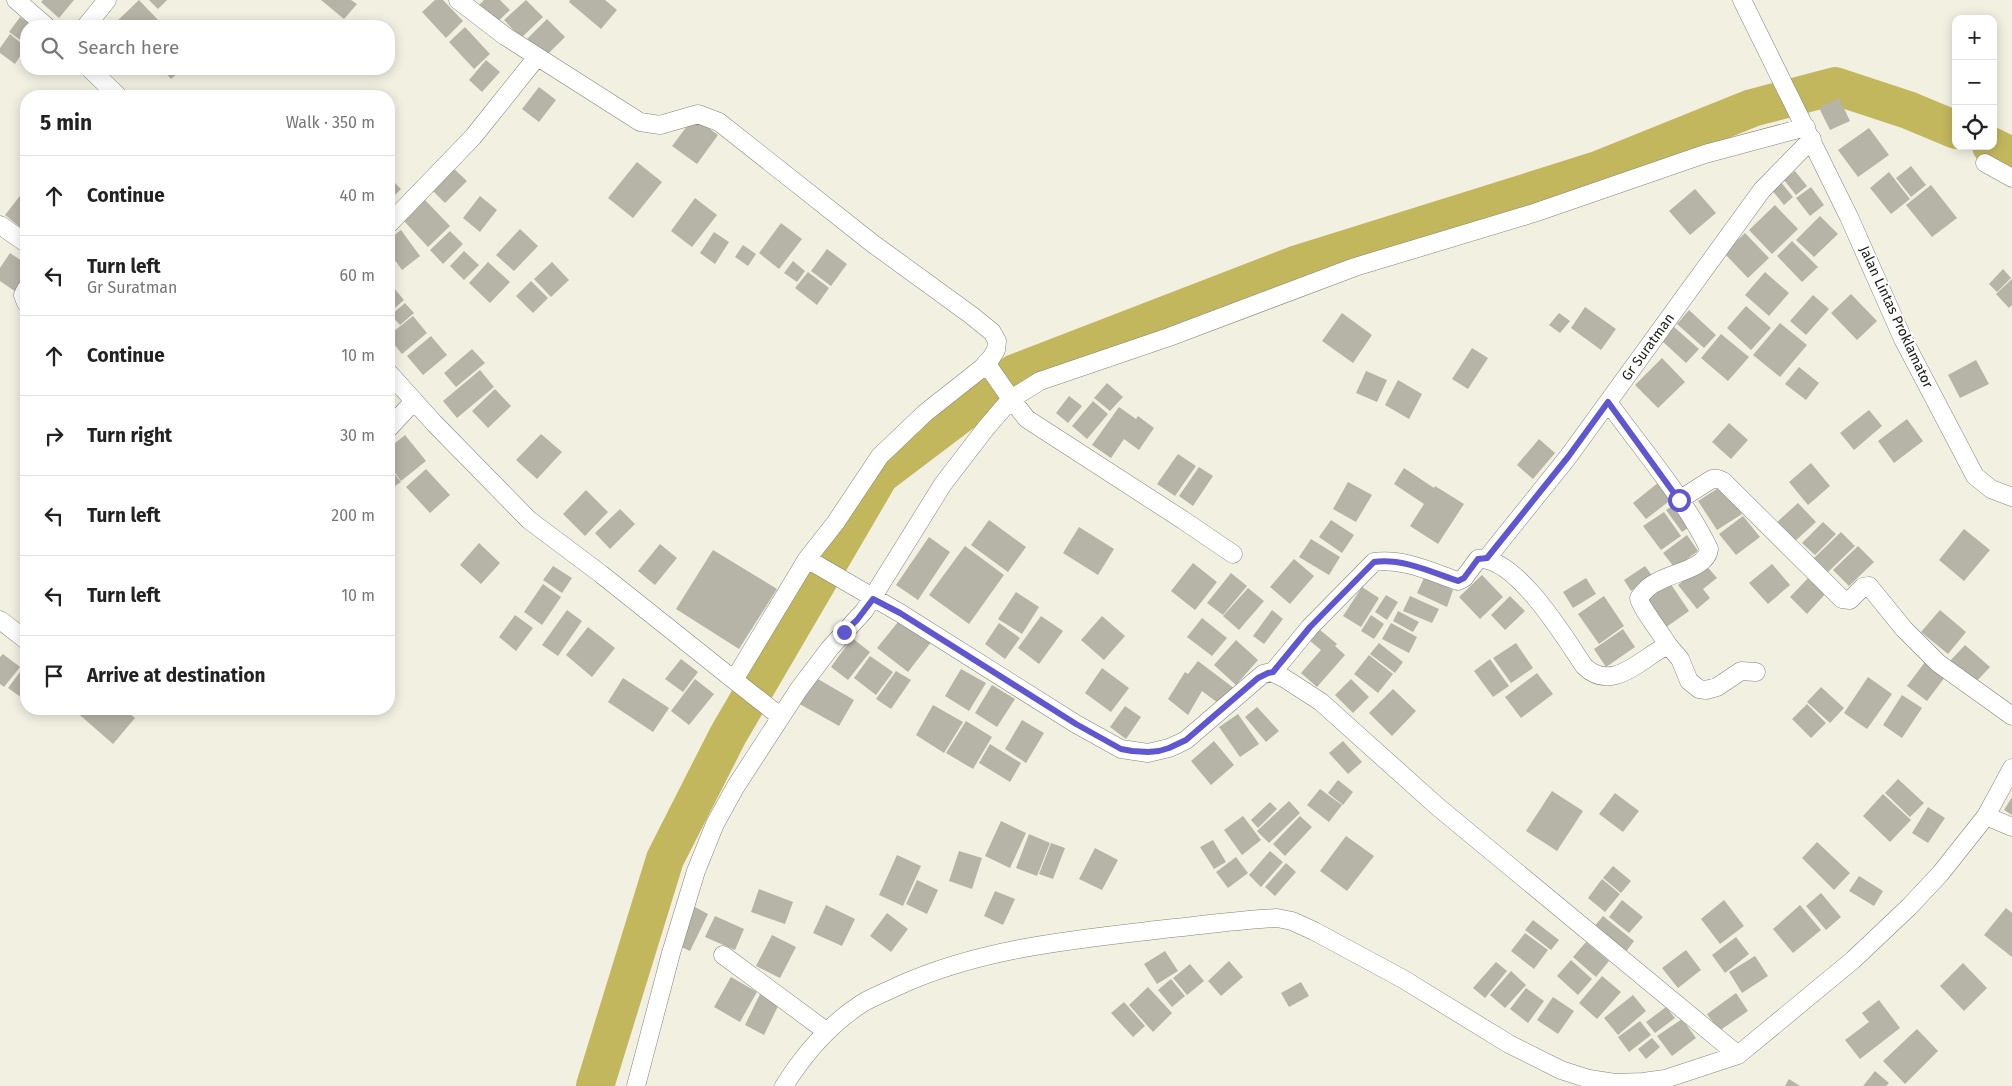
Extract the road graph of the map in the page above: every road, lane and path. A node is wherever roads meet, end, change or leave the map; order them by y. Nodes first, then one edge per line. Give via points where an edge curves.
1 (16, 0) edge
2 (107, 0) edge
3 (458, 0) edge
4 (1742, 0) edge
5 (39, 20) edge
6 (91, 20) edge
7 (538, 57) junction
8 (96, 75) edge
9 (112, 90) edge
10 (1806, 128) junction
11 (1986, 163) dead end
12 (2012, 178) edge
13 (395, 218) edge
14 (0, 225) edge
15 (20, 239) edge
16 (989, 368) junction
17 (395, 380) edge
18 (1008, 396) junction
19 (414, 401) junction
20 (1608, 402) junction
21 (395, 422) edge
22 (2012, 497) edge
23 (1679, 500) junction
24 (1233, 554) dead end
25 (1487, 558) junction
26 (811, 562) junction
27 (873, 599) junction
28 (0, 620) edge
29 (20, 635) edge
30 (1668, 645) junction
31 (1273, 672) junction
32 (1756, 672) dead end
33 (734, 680) junction
34 (778, 715) junction
35 (2012, 716) edge
36 (2012, 768) edge
37 (1996, 820) edge
38 (723, 955) dead end
39 (826, 1031) junction
40 (1738, 1055) junction
41 (1655, 1083) edge
42 (636, 1086) edge
43 (784, 1086) edge

1 - 5 street
2 - 6 street
3 - 7 street
4 - 10 street, Jalan Lintas Proklamator
7 - 13 street via 473,137
7 - 16 street via 640,122 660,124 698,114 719,122 872,243 992,332 997,345
8 - 9 street
10 - 18 street via 1704,154 1534,213 1355,267 1170,337 1040,381
10 - 20 street, Gr Suratman
10 - 22 street, Jalan Lintas Proklamator via 1903,339 1975,476 1991,490
11 - 12 street
14 - 15 street
16 - 18 street
16 - 26 street via 925,413 880,456
17 - 19 street
18 - 24 street via 1027,419
18 - 27 street via 943,484
19 - 21 street
19 - 33 street via 529,520
20 - 23 street
20 - 25 street, Gr Suratman
23 - 30 street via 1709,551 1708,556 1699,562 1656,582 1640,596 1640,604
23 - 35 street via 1712,479 1722,481 1842,599 1850,600 1868,586 1938,663
25 - 30 street via 1522,582 1584,666 1597,676 1615,677
25 - 31 street, Gr Suratman via 1478,559 1458,581 1398,562 1374,562 1310,627
26 - 27 street
26 - 33 street
27 - 31 street via 1121,749 1159,751 1186,740 1258,678
27 - 34 street
28 - 29 street
30 - 32 street via 1680,659 1689,681 1699,690 1717,686 1741,671
31 - 40 street via 1321,702 1438,807
33 - 34 street
34 - 42 street via 719,816 696,871
36 - 37 street
37 - 40 street via 1853,960
38 - 39 street
39 - 41 street via 880,994 936,970 978,958 1058,941 1276,918 1314,931 1403,979 1509,1044 1561,1070 1590,1080
39 - 43 street
40 - 41 street

